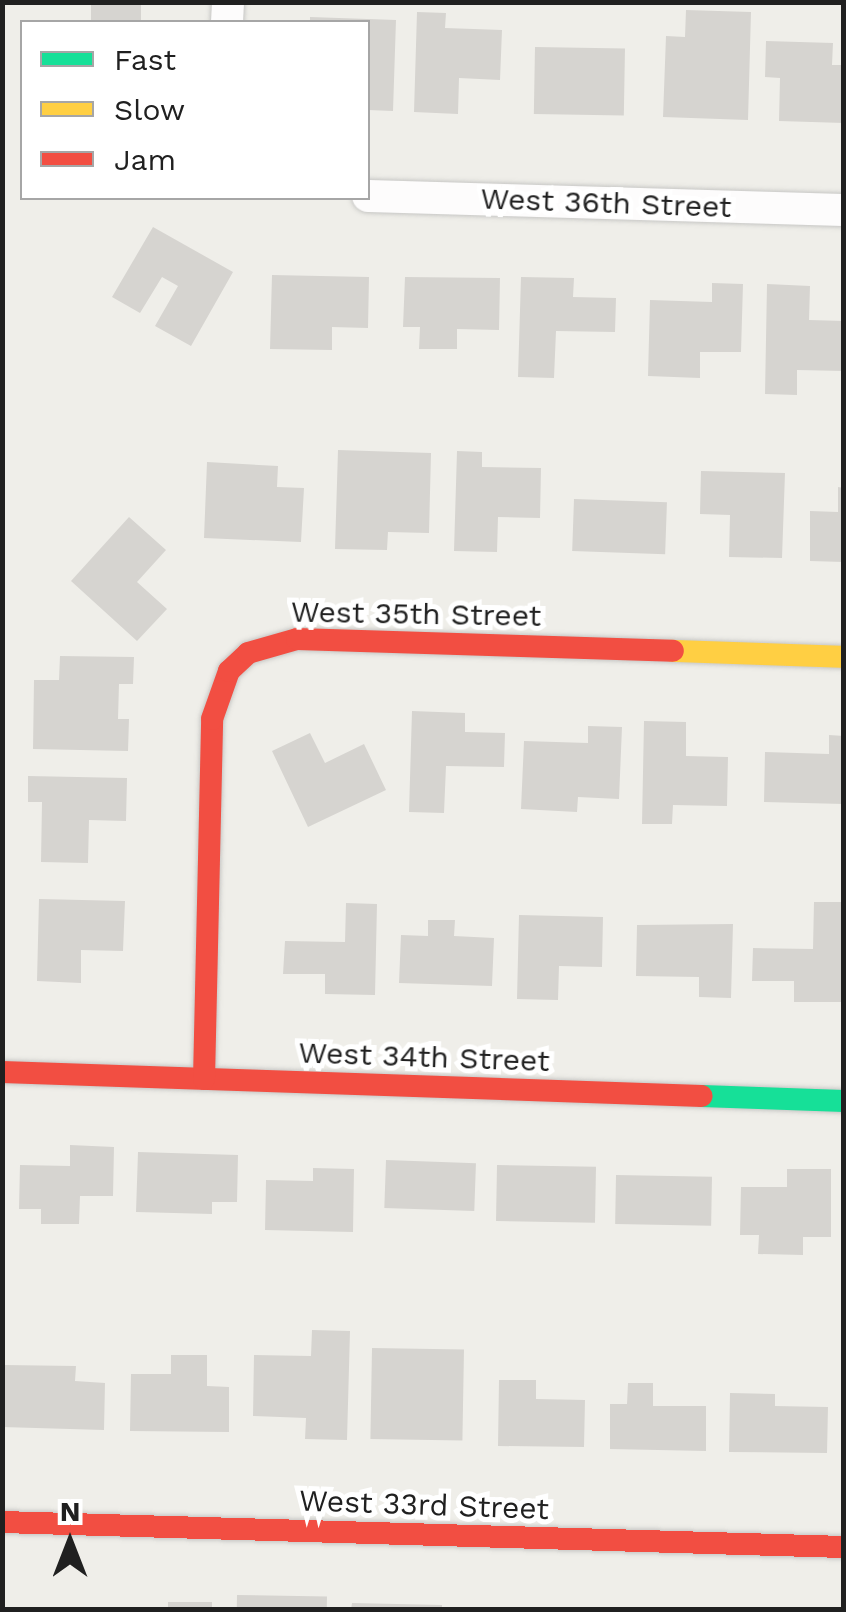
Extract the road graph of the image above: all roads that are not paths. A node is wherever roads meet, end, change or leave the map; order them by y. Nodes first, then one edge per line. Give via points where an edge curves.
1 (370, 196) edge
2 (844, 210) edge
3 (844, 657) edge
4 (2, 1072) edge
5 (204, 1079) junction
6 (844, 1101) edge
7 (2, 1522) edge
8 (844, 1548) edge

1 - 2 street, West 36th Street
3 - 5 street, West 35th Street via 297,638 248,653 229,671 212,718
4 - 5 street, West 34th Street
5 - 6 street, West 34th Street
7 - 8 street, West 33rd Street

